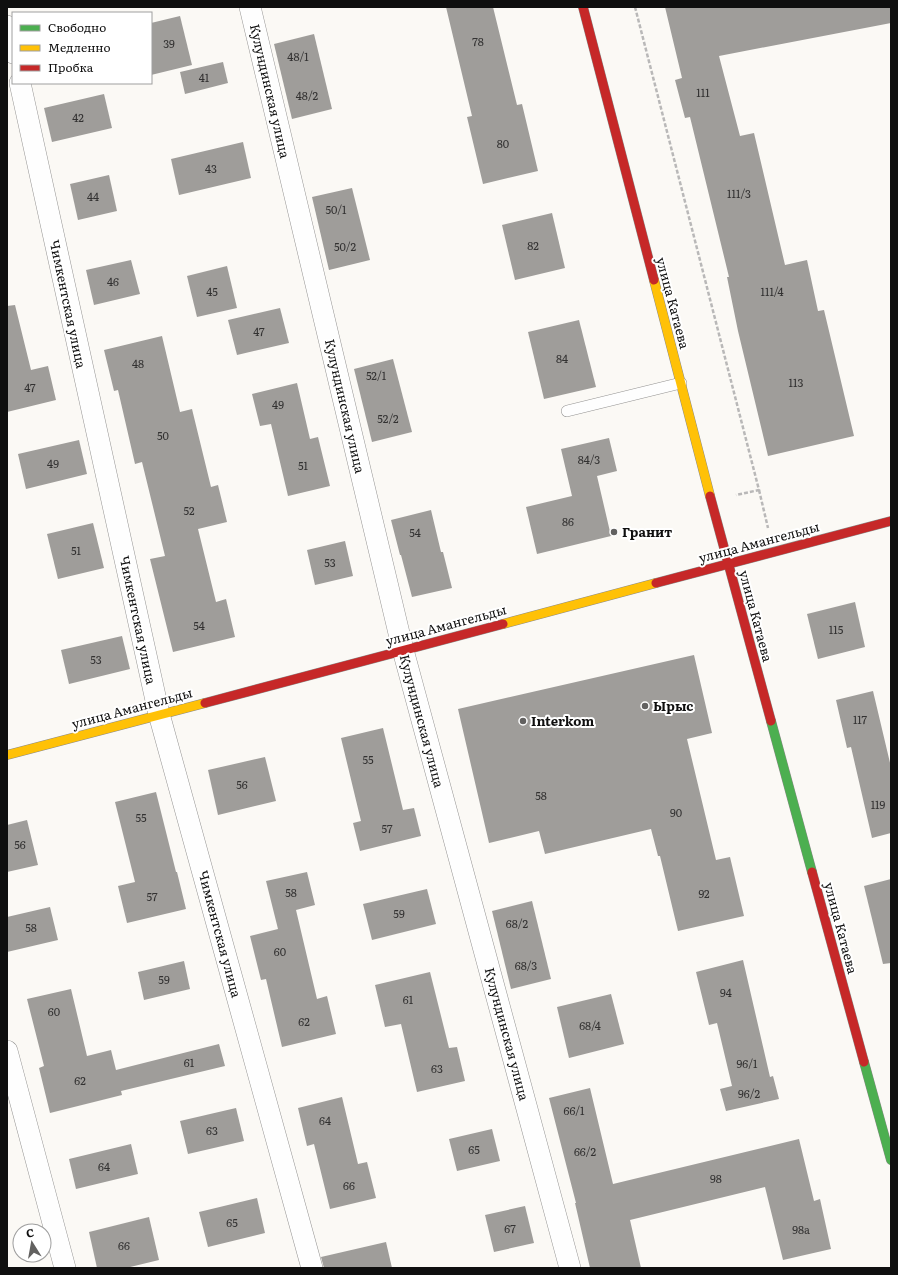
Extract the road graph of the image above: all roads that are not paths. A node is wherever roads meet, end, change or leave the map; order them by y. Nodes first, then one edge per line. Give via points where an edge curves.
1 (250, 7) edge
2 (583, 7) edge
3 (7, 26) edge
4 (12, 48) edge
5 (20, 84) edge
6 (681, 383) junction
7 (566, 411) dead end
8 (891, 521) edge
9 (728, 564) junction
10 (403, 650) junction
11 (159, 714) junction
12 (7, 755) edge
13 (7, 1051) edge
14 (891, 1160) edge
15 (65, 1268) edge
16 (312, 1268) edge
17 (570, 1268) edge

1 - 10 street, Кулундинская улица
2 - 6 street, улица Катаева
3 - 4 street
5 - 11 street, Чимкентская улица
6 - 7 lane
6 - 9 street, улица Катаева
8 - 9 street, улица Амангельды
9 - 10 street, улица Амангельды
9 - 14 street, улица Катаева
10 - 11 street, улица Амангельды
10 - 17 street, Кулундинская улица
11 - 12 street, улица Амангельды
11 - 16 street, Чимкентская улица
13 - 15 street

